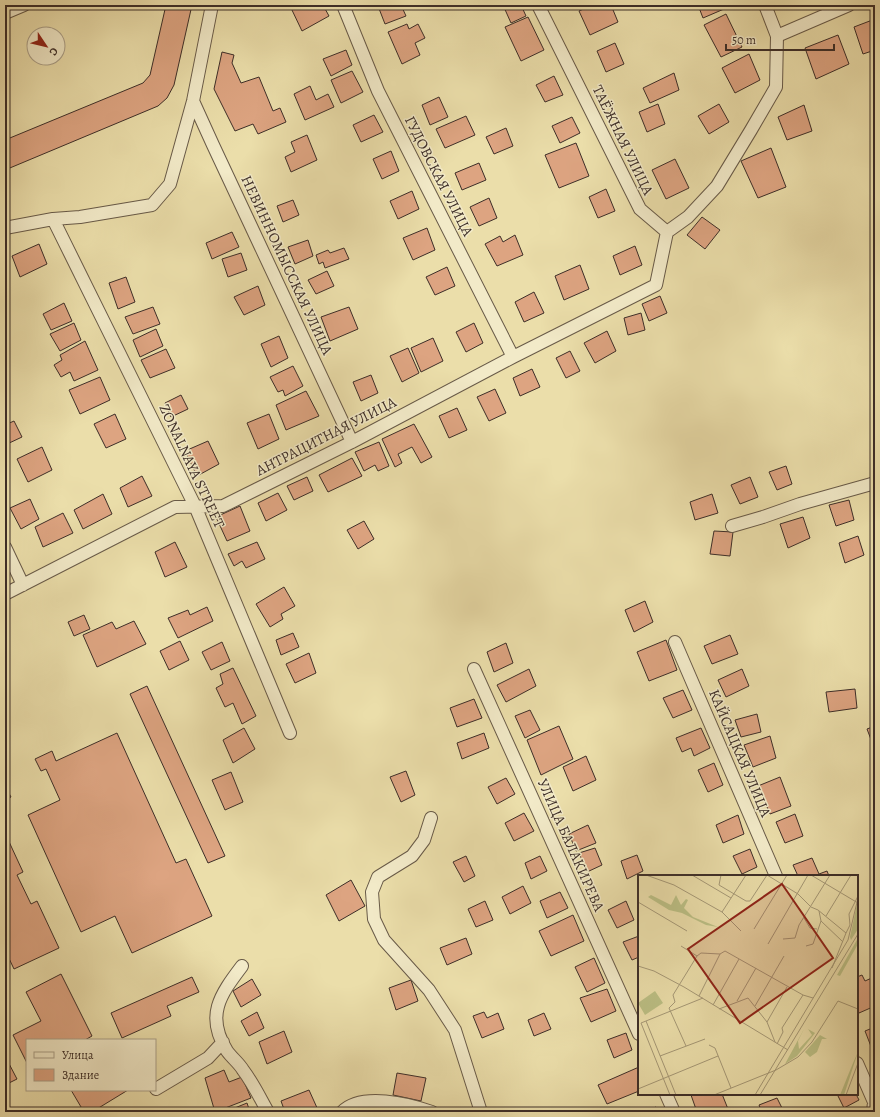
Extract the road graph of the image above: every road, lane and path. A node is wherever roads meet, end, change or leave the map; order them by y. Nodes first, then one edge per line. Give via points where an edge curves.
1 (24, 5) edge
2 (212, 5) edge
3 (343, 5) edge
4 (538, 5) edge
5 (765, 5) edge
6 (848, 5) edge
7 (5, 13) edge
8 (777, 36) junction
9 (193, 101) junction
10 (53, 219) junction
11 (5, 228) edge
12 (667, 232) junction
13 (513, 357) junction
14 (352, 442) junction
15 (875, 483) edge
16 (195, 506) junction
17 (732, 526) dead end
18 (5, 547) edge
19 (23, 585) junction
20 (5, 594) edge
21 (675, 642) dead end
22 (474, 669) dead end
23 (290, 733) dead end
24 (431, 818) dead end
25 (776, 875) edge
26 (242, 966) dead end
27 (638, 1032) edge
28 (223, 1042) junction
29 (858, 1065) edge
30 (156, 1089) dead end
31 (666, 1095) edge
32 (268, 1112) edge
33 (342, 1112) edge
34 (432, 1112) edge
35 (477, 1112) edge
36 (674, 1112) edge
37 (873, 1112) edge

1 - 7 street
2 - 9 street
3 - 13 street, ГУДОВСКАЯ УЛИЦА via 378,92
4 - 12 street, ТАЁЖНАЯ УЛИЦА via 640,209
5 - 8 street
6 - 8 street
8 - 12 street via 776,87 717,186 688,217
9 - 10 street via 170,184 152,205
9 - 14 street, НЕВИННОМЫССКАЯ УЛИЦА
10 - 11 street
10 - 16 street, ZONALNAYA STREET
12 - 13 street, АНТРАЦИТНАЯ УЛИЦА via 656,285
13 - 14 street, АНТРАЦИТНАЯ УЛИЦА
14 - 16 street, АНТРАЦИТНАЯ УЛИЦА via 223,506
15 - 17 street
16 - 19 street, АНТРАЦИТНАЯ УЛИЦА via 175,507
16 - 23 street, ZONALNAYA STREET
18 - 19 street
19 - 20 street, АНТРАЦИТНАЯ УЛИЦА
21 - 25 street, КАЙСАЦКАЯ УЛИЦА
22 - 27 street, УЛИЦА БАЛАКИРЕВА
24 - 35 street via 424,840 412,856 378,877 372,892 374,919 384,940 429,990 455,1030
26 - 28 street via 224,989 216,1012 218,1033
28 - 30 street via 208,1058
28 - 32 street via 244,1070
29 - 37 street via 874,1102
31 - 36 street
33 - 34 street via 346,1108 368,1101 413,1105

